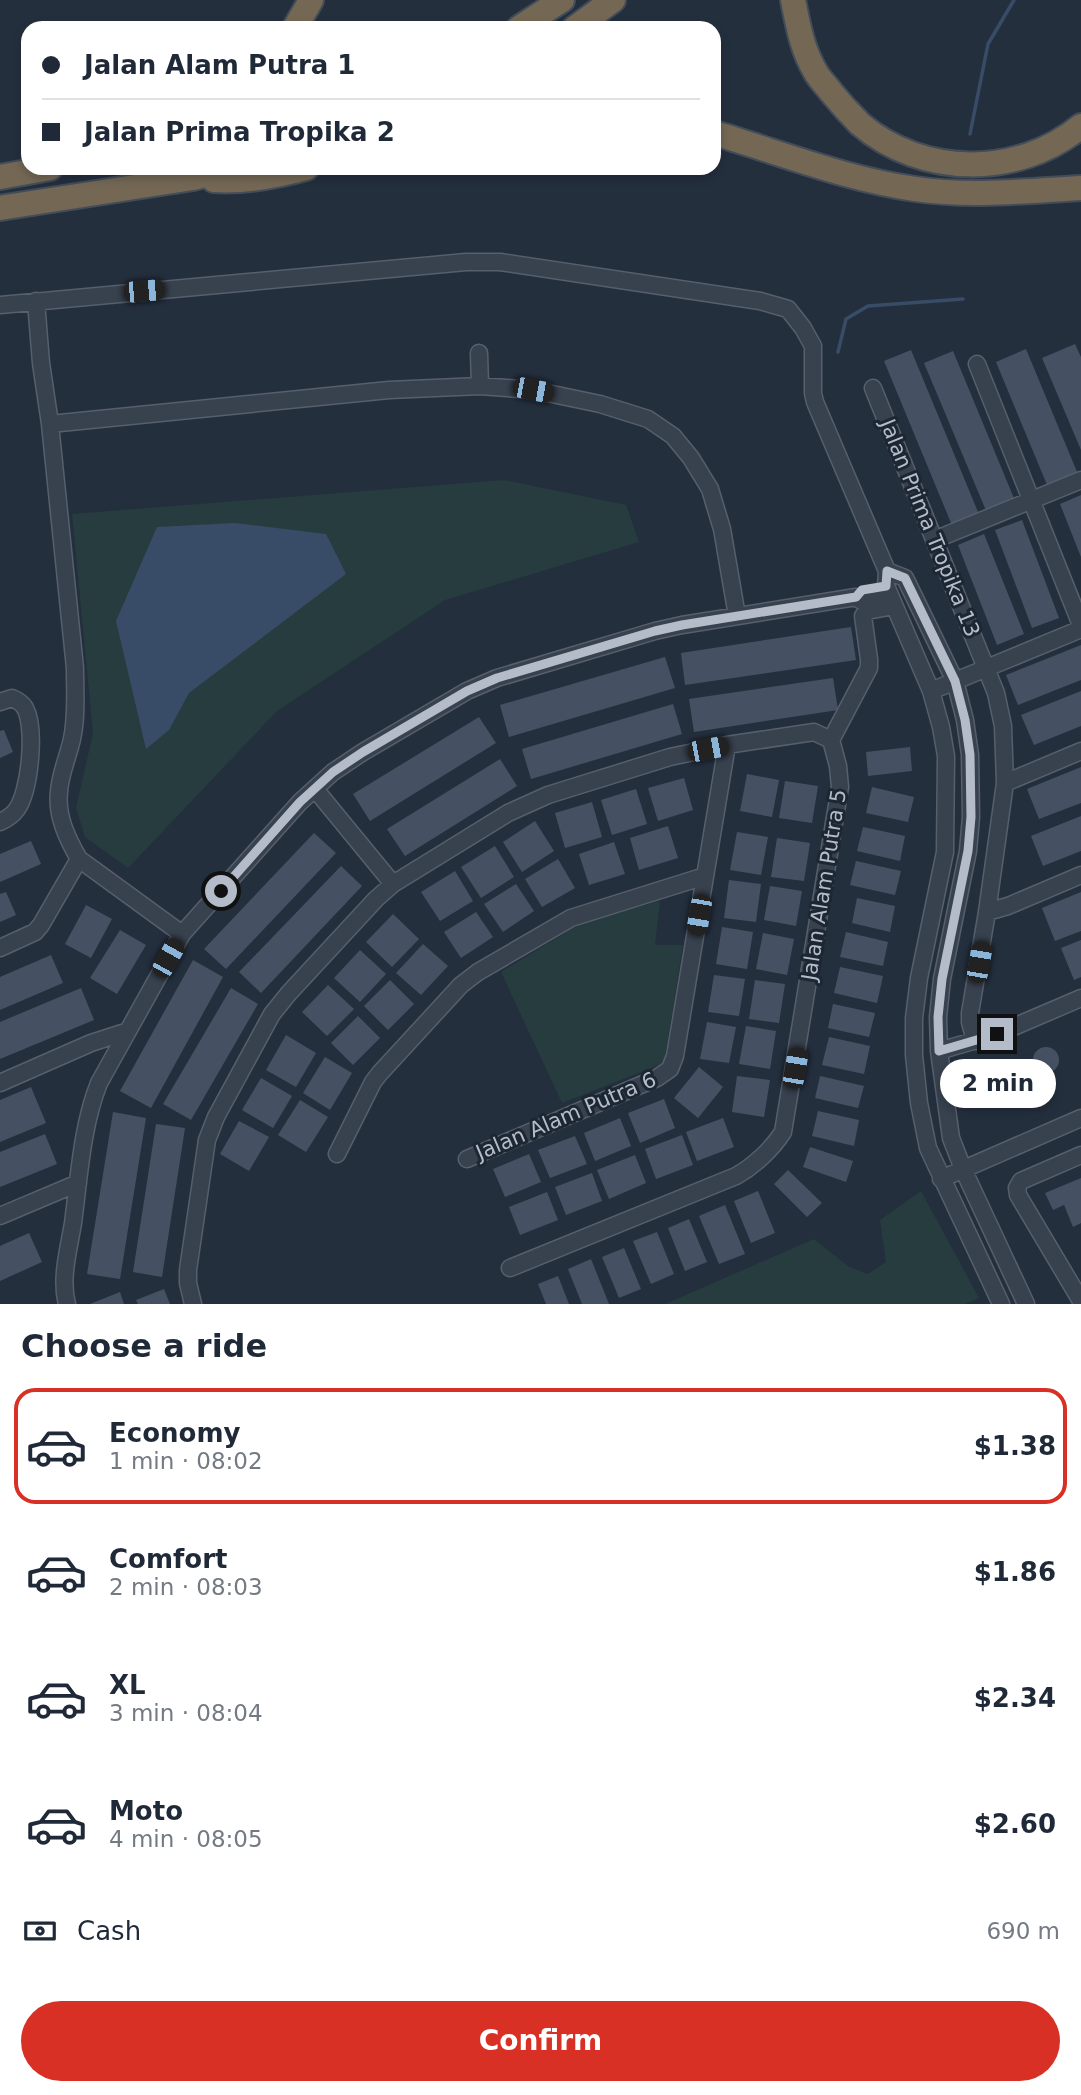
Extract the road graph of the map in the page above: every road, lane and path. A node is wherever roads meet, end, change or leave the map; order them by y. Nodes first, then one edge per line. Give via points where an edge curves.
1 (311, 0) edge
2 (562, 0) edge
3 (613, 0) edge
4 (793, 0) edge
5 (300, 21) edge
6 (530, 21) edge
7 (584, 21) edge
8 (1081, 126) edge
9 (721, 135) edge
10 (21, 173) edge
11 (205, 175) edge
12 (272, 175) edge
13 (0, 177) edge
14 (193, 178) junction
15 (1081, 188) edge
16 (0, 208) edge
17 (36, 301) junction
18 (0, 305) edge
19 (479, 353) dead end
20 (977, 364) dead end
21 (480, 386) junction
22 (873, 388) dead end
23 (50, 424) junction
24 (1081, 480) edge
25 (1031, 500) junction
26 (933, 540) junction
27 (889, 589) junction
28 (737, 616) junction
29 (1081, 627) edge
30 (987, 668) junction
31 (955, 681) junction
32 (931, 691) junction
33 (0, 702) edge
34 (831, 740) junction
35 (727, 745) junction
36 (1081, 751) edge
37 (1005, 783) junction
38 (315, 789) junction
39 (0, 822) edge
40 (79, 859) junction
41 (1081, 875) edge
42 (705, 876) junction
43 (393, 884) junction
44 (987, 912) junction
45 (181, 934) junction
46 (0, 948) edge
47 (1081, 998) edge
48 (128, 1031) junction
49 (975, 1041) junction
50 (945, 1049) junction
51 (0, 1083) edge
52 (1081, 1118) edge
53 (337, 1154) dead end
54 (1081, 1155) edge
55 (467, 1159) dead end
56 (963, 1170) junction
57 (941, 1179) junction
58 (78, 1183) junction
59 (0, 1216) edge
60 (510, 1268) dead end
61 (1081, 1301) edge
62 (67, 1304) edge
63 (193, 1304) edge
64 (1001, 1304) edge
65 (1026, 1304) edge

1 - 5 highway
2 - 6 highway
3 - 7 highway
4 - 8 highway via 801,39 815,72 860,124 891,145 939,162 979,166 1021,159 1065,139
9 - 15 highway via 841,174 916,190 989,193
10 - 13 highway
11 - 14 highway
12 - 14 highway via 227,181
14 - 16 highway
17 - 18 street
17 - 23 street
17 - 27 street via 500,262 788,309 813,346 815,402
19 - 21 street
20 - 25 street
21 - 23 street via 389,390
21 - 28 street via 533,390 600,404 648,419 673,436 710,489
22 - 26 street, Jalan Prima Tropika 13
23 - 40 street via 76,705 58,792 69,843
24 - 25 street
25 - 26 street
25 - 29 street
26 - 30 street, Jalan Prima Tropika 13
27 - 28 street via 860,600
27 - 31 street via 905,578
27 - 32 street
27 - 34 street via 863,616 869,668
28 - 38 street via 655,631 497,678 363,752
29 - 30 street
30 - 31 street
30 - 37 street, Jalan Prima Tropika 13 via 1003,726
31 - 32 street
31 - 50 street via 970,755 971,817 942,979 938,1017
32 - 57 street via 946,757 945,852 919,978 914,1055 928,1148
33 - 39 street via 12,698 25,708 32,740 23,797 13,814
34 - 35 street via 814,732
34 - 60 street, Jalan Alam Putra 5 via 840,776 839,801 783,1132 751,1167 736,1176
35 - 42 street, Jalan Alam Putra 6
35 - 43 street via 670,757 548,795 508,813
36 - 37 street
37 - 44 street, Jalan Prima Tropika 13
38 - 43 street
38 - 45 street
40 - 45 street
40 - 46 street via 35,932
41 - 44 street
42 - 53 street via 571,918 478,972 373,1082
42 - 55 street, Jalan Alam Putra 6 via 670,1069
43 - 63 street via 272,1014 216,1117 207,1140 188,1270
44 - 49 street, Jalan Prima Tropika 13 via 970,1013
45 - 48 street
47 - 49 street
48 - 51 street
48 - 58 street via 91,1102
49 - 50 street
50 - 56 street via 951,1138
52 - 56 street
54 - 61 street via 1021,1181 1017,1188
56 - 57 street
56 - 65 street
57 - 64 street
58 - 59 street
58 - 62 street via 64,1286

